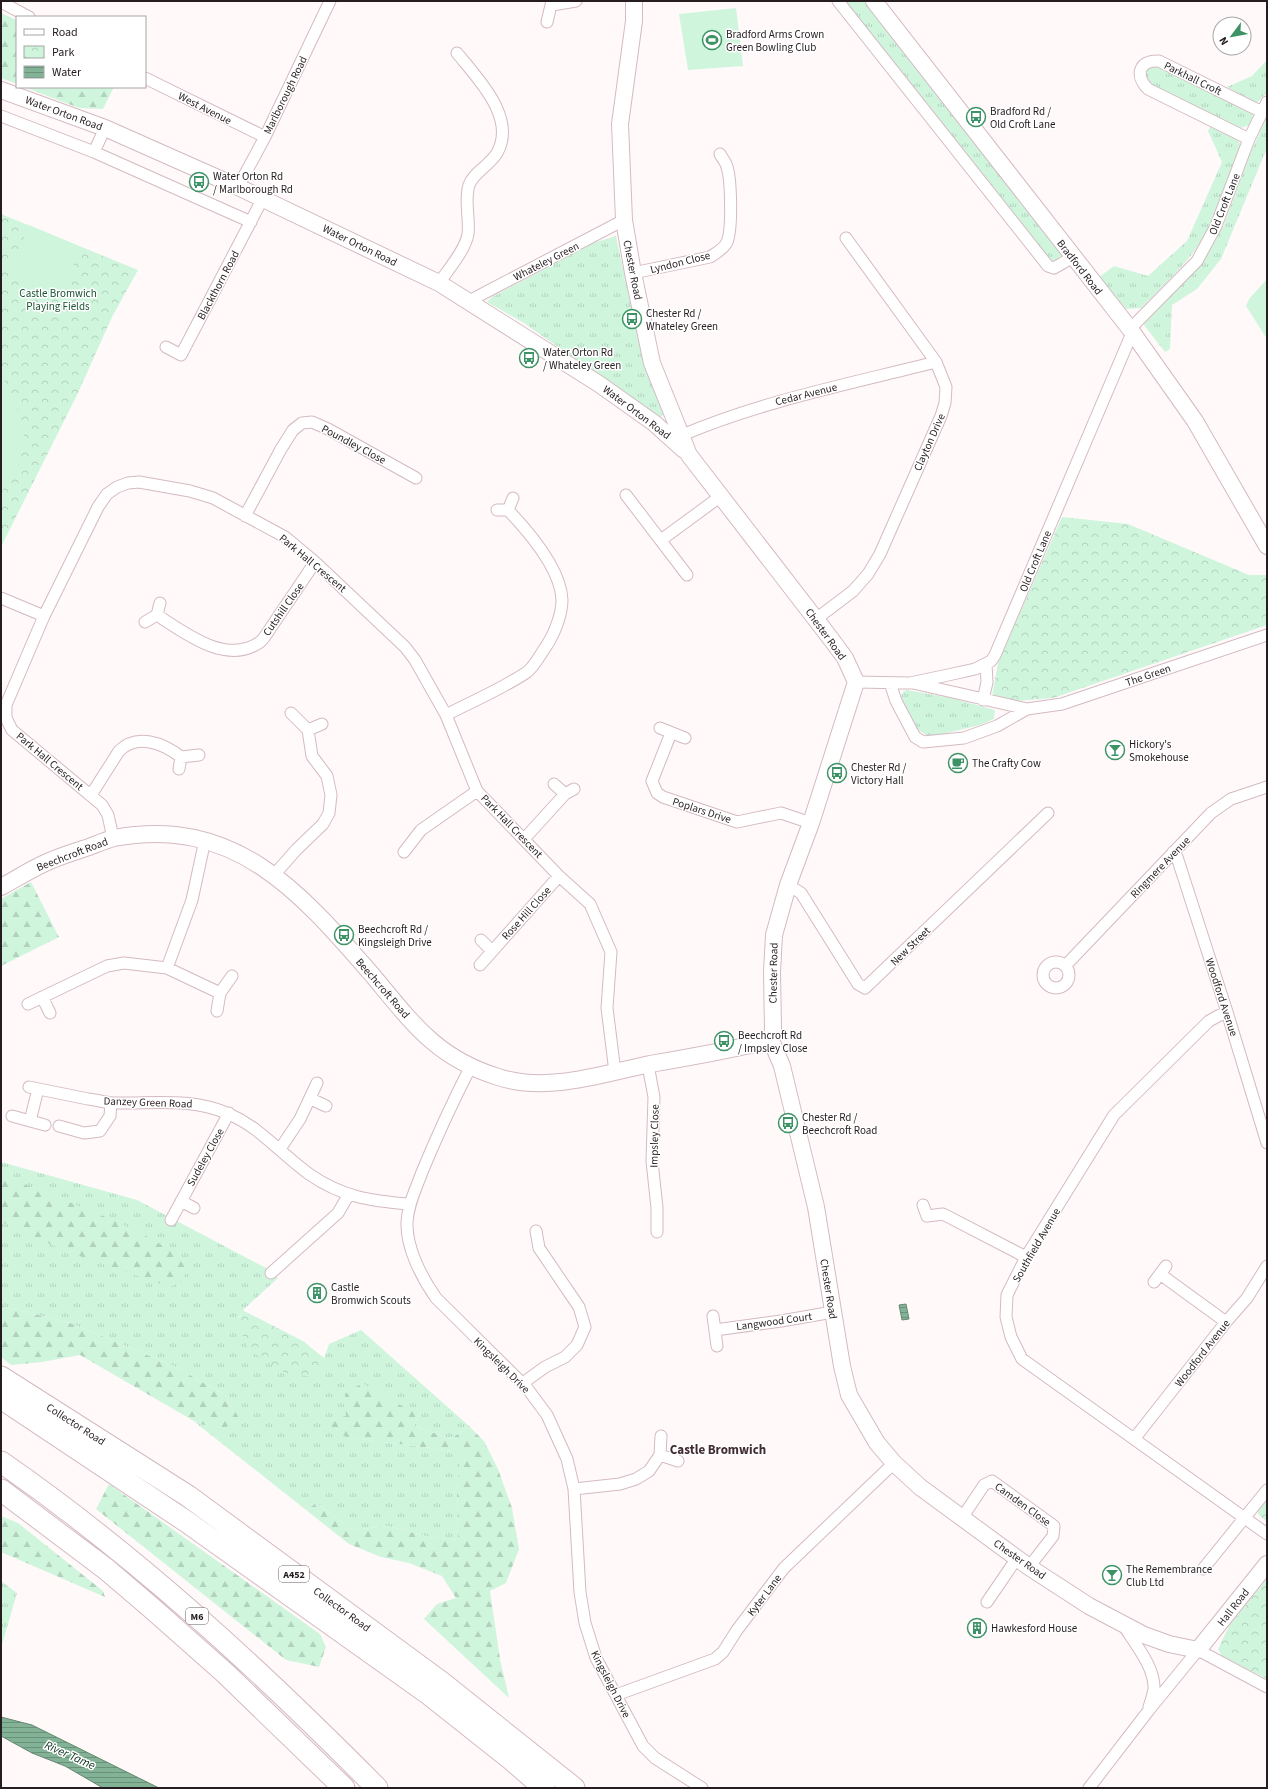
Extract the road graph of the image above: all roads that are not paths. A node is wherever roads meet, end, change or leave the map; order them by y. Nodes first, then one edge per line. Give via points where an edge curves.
1 (330, 1) edge
2 (576, 1) edge
3 (634, 1) edge
4 (838, 1) edge
5 (874, 1) edge
6 (1, 2) edge
7 (552, 3) edge
8 (27, 16) edge
9 (547, 22) dead end
10 (457, 53) dead end
11 (146, 78) edge
12 (1, 90) edge
13 (1264, 107) edge
14 (1, 116) edge
15 (105, 128) junction
16 (265, 137) junction
17 (1249, 139) junction
18 (94, 152) junction
19 (720, 154) dead end
20 (238, 187) junction
21 (263, 198) junction
22 (624, 220) junction
23 (251, 222) junction
24 (846, 238) dead end
25 (1072, 257) junction
26 (633, 273) junction
27 (439, 283) junction
28 (468, 301) junction
29 (1131, 331) junction
30 (166, 346) dead end
31 (936, 362) junction
32 (680, 436) junction
33 (689, 455) junction
34 (416, 478) dead end
35 (626, 494) dead end
36 (721, 496) junction
37 (513, 498) dead end
38 (497, 510) dead end
39 (508, 510) junction
40 (245, 516) junction
41 (661, 540) junction
42 (1267, 546) edge
43 (316, 562) junction
44 (687, 575) dead end
45 (1, 598) edge
46 (160, 603) dead end
47 (158, 615) junction
48 (44, 616) junction
49 (816, 619) junction
50 (145, 622) dead end
51 (1267, 635) edge
52 (986, 664) junction
53 (856, 682) junction
54 (910, 682) junction
55 (890, 683) junction
56 (983, 700) junction
57 (1027, 709) junction
58 (292, 713) dead end
59 (446, 715) junction
60 (322, 724) dead end
61 (660, 728) dead end
62 (308, 730) junction
63 (671, 733) junction
64 (685, 738) dead end
65 (199, 755) dead end
66 (181, 756) junction
67 (179, 769) dead end
68 (554, 784) dead end
69 (1267, 787) edge
70 (477, 791) junction
71 (91, 795) junction
72 (1048, 813) dead end
73 (810, 822) junction
74 (113, 838) junction
75 (525, 838) junction
76 (205, 840) junction
77 (404, 852) dead end
78 (1173, 852) junction
79 (274, 875) junction
80 (559, 876) junction
81 (788, 885) junction
82 (1, 887) edge
83 (481, 940) dead end
84 (492, 951) junction
85 (480, 964) dead end
86 (1066, 966) dead end
87 (167, 968) junction
88 (232, 976) dead end
89 (220, 993) junction
90 (42, 996) junction
91 (28, 1004) dead end
92 (217, 1011) dead end
93 (1227, 1012) junction
94 (50, 1013) dead end
95 (771, 1040) junction
96 (648, 1065) junction
97 (471, 1066) junction
98 (615, 1072) junction
99 (317, 1083) dead end
100 (311, 1099) junction
101 (111, 1103) junction
102 (326, 1106) dead end
103 (229, 1113) junction
104 (12, 1116) dead end
105 (30, 1121) junction
106 (45, 1125) dead end
107 (59, 1126) dead end
108 (1267, 1143) edge
109 (280, 1150) junction
110 (349, 1194) junction
111 (181, 1201) junction
112 (410, 1204) junction
113 (923, 1206) dead end
114 (194, 1208) dead end
115 (171, 1220) dead end
116 (536, 1231) dead end
117 (657, 1232) dead end
118 (1026, 1257) junction
119 (1267, 1266) edge
120 (271, 1273) dead end
121 (1160, 1274) dead end
122 (834, 1312) junction
123 (712, 1316) dead end
124 (1226, 1322) junction
125 (715, 1330) junction
126 (717, 1346) dead end
127 (1, 1377) edge
128 (522, 1383) junction
129 (1, 1398) edge
130 (661, 1436) dead end
131 (1134, 1439) junction
132 (660, 1455) junction
133 (678, 1461) dead end
134 (1, 1462) edge
135 (894, 1463) junction
136 (574, 1489) junction
137 (1, 1490) edge
138 (1267, 1490) edge
139 (962, 1518) junction
140 (1244, 1518) junction
141 (1267, 1534) edge
142 (1023, 1563) junction
143 (1267, 1564) edge
144 (1203, 1569) dead end
145 (987, 1602) dead end
146 (1124, 1625) junction
147 (1198, 1650) junction
148 (225, 1673) junction
149 (1267, 1687) edge
150 (616, 1695) junction
151 (1149, 1710) junction
152 (325, 1788) edge
153 (344, 1788) edge
154 (377, 1788) edge
155 (544, 1788) edge
156 (574, 1788) edge
157 (702, 1788) edge
158 (1089, 1788) edge

1 - 16 street, Marlborough Road
2 - 7 street
3 - 22 main road, Chester Road via 634,21 620,124
4 - 25 street via 1048,266 1054,268
5 - 25 main road, Bradford Road
6 - 8 street
7 - 9 street
10 - 27 street via 483,85 498,110 503,124 503,138 496,154 470,183 468,234 465,244
11 - 16 street, West Avenue
12 - 15 main road, Water Orton Road
13 - 17 street, Old Croft Lane
13 - 17 street, Parkhall Croft via 1159,61 1152,60 1143,65 1140,73 1142,83 1148,89
14 - 18 street
15 - 18 street
15 - 20 main road, Water Orton Road
16 - 20 street, Marlborough Road
17 - 29 street, Old Croft Lane via 1216,226 1197,261
18 - 23 street
19 - 26 street, Lyndon Close via 727,167 730,184 730,226 726,245 710,257
20 - 21 main road, Water Orton Road
21 - 23 street, Blackthorn Road
21 - 27 main road, Water Orton Road
22 - 26 main road, Chester Road
22 - 28 street, Whateley Green
23 - 30 street, Blackthorn Road via 181,355
24 - 31 street, Clayton Drive
25 - 29 main road, Bradford Road
26 - 32 main road, Chester Road via 652,363
27 - 28 main road, Water Orton Road
28 - 33 main road, Water Orton Road via 599,384 654,423
29 - 42 main road, Bradford Road via 1195,421
29 - 52 street, Old Croft Lane via 995,655
31 - 32 street, Cedar Avenue via 768,404
31 - 49 street, Clayton Drive via 946,388 945,403 880,554 868,574 853,591
32 - 33 main road, Chester Road
33 - 36 main road, Chester Road
34 - 40 street, Poundley Close via 328,429 312,422 302,423 293,430 280,449
35 - 41 street
36 - 41 street
36 - 49 main road, Chester Road
37 - 39 street
38 - 39 street
39 - 59 street via 548,560 558,581 562,599 558,620 549,642 528,671
40 - 43 street, Park Hall Crescent via 286,537
40 - 48 street, Park Hall Crescent via 213,498 190,491 139,482 117,487 107,494 98,507
41 - 44 street
43 - 47 street, Cutshill Close via 261,642 246,649 234,651 217,648 189,635
43 - 59 street, Park Hall Crescent via 406,647
45 - 48 street
46 - 47 street
47 - 50 street
48 - 71 street, Park Hall Crescent via 6,705 6,718 12,730
49 - 53 main road, Chester Road via 845,658
51 - 57 street, The Green via 1062,704
52 - 54 street via 975,669
52 - 56 street via 987,682
53 - 55 street
53 - 73 main road, Chester Road
54 - 55 street
54 - 56 street, The Green
55 - 57 street, The Green via 896,701 915,737 923,742 964,738 997,726
56 - 57 street, The Green
58 - 62 street
59 - 70 street, Park Hall Crescent
60 - 62 street
61 - 63 street
62 - 79 street via 312,756 327,776 331,795 329,813 323,824
63 - 64 street
63 - 73 street, Poplars Drive via 652,781 657,793 663,797 737,822 781,813
65 - 66 street
66 - 67 street
66 - 71 street via 152,742 136,741 123,746
68 - 75 street via 569,791
69 - 78 street, Ringmere Avenue via 1223,804
70 - 75 street, Park Hall Crescent
70 - 77 street via 421,830
71 - 74 street, Park Hall Crescent via 108,815
72 - 81 street, New Street via 865,988 858,984 801,893
73 - 81 main road, Chester Road
74 - 76 main road, Beechcroft Road via 158,834
74 - 82 main road, Beechcroft Road via 50,860
75 - 80 street, Park Hall Crescent
76 - 79 main road, Beechcroft Road via 249,858
76 - 87 street via 192,900
78 - 86 street, Ringmere Avenue
78 - 93 street, Woodford Avenue via 1177,857
79 - 97 main road, Beechcroft Road via 325,921 431,1042
80 - 84 street, Rose Hill Close
80 - 98 street, Park Hall Crescent via 590,904 611,952 607,1008
81 - 95 main road, Chester Road via 774,935
83 - 84 street
84 - 85 street, Rose Hill Close
87 - 89 street
87 - 90 street via 124,963 107,966
88 - 89 street
89 - 92 street
90 - 91 street
90 - 94 street
93 - 108 street, Woodford Avenue
93 - 118 street, Southfield Avenue via 1209,1021 1114,1115
95 - 96 main road, Beechcroft Road
95 - 122 main road, Chester Road via 782,1066 816,1207
96 - 98 main road, Beechcroft Road
96 - 117 street, Impsley Close via 654,1096 652,1161
97 - 98 main road, Beechcroft Road via 500,1078 526,1082 563,1082
97 - 112 street, Kingsleigh Drive via 437,1135
99 - 100 street
100 - 102 street
100 - 109 street
101 - 103 street, Danzey Green Road via 190,1102
101 - 105 street, Danzey Green Road via 33,1088
101 - 107 street via 110,1116 100,1131 84,1133
103 - 109 street, Danzey Green Road via 271,1140
103 - 111 street, Sudeley Close
104 - 105 street
105 - 106 street
109 - 110 street, Danzey Green Road via 309,1174
110 - 112 street, Danzey Green Road via 372,1201
110 - 120 street via 338,1213
111 - 114 street
111 - 115 street, Sudeley Close
112 - 128 street, Kingsleigh Drive via 407,1224 412,1254 424,1281 436,1298
113 - 118 street via 927,1216 943,1214
116 - 128 street via 539,1248 579,1307 585,1327 577,1345 565,1357
118 - 131 street, Southfield Avenue via 1007,1295 1006,1317 1010,1337 1022,1359
119 - 124 street, Woodford Avenue via 1247,1298
121 - 124 street
122 - 125 street, Langwood Court
122 - 135 main road, Chester Road via 849,1395 877,1443
123 - 125 street
124 - 131 street, Woodford Avenue
125 - 126 street
127 - 156 highway, Collector Road / A452 via 188,1496 441,1682
128 - 136 street, Kingsleigh Drive via 547,1416 567,1460
129 - 155 highway, Collector Road / A452 via 187,1522 424,1691
130 - 132 street
131 - 140 street, Southfield Avenue
132 - 133 street
132 - 136 street via 650,1471 636,1479 620,1484
134 - 154 highway, M6 via 120,1551 188,1607 301,1711
135 - 139 main road, Chester Road via 920,1487
135 - 150 street, Kyter Lane via 784,1568 723,1652 715,1659
136 - 150 street, Kingsleigh Drive via 580,1592 585,1623 596,1658
137 - 148 highway, M6 via 106,1568
138 - 140 street
139 - 142 main road, Chester Road
139 - 142 street, Camden Close via 984,1485 992,1481 1054,1526 1053,1536
140 - 141 street, Southfield Avenue
140 - 144 street
142 - 145 street
142 - 146 main road, Chester Road via 1089,1606
143 - 147 main road, Hall Road
146 - 147 main road, Chester Road via 1144,1636
146 - 151 street via 1151,1672 1154,1688
147 - 149 street
147 - 151 street
148 - 152 highway
148 - 153 highway, M6
150 - 157 street, Kingsleigh Drive via 643,1746 655,1758
151 - 158 street

